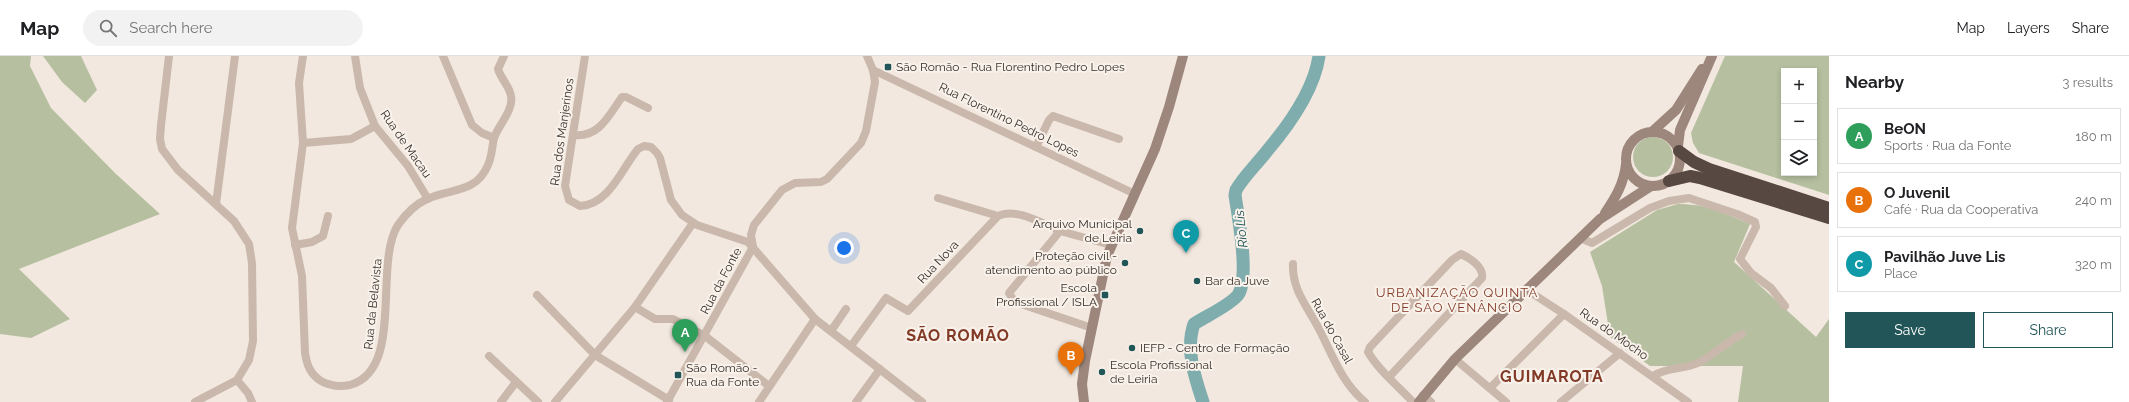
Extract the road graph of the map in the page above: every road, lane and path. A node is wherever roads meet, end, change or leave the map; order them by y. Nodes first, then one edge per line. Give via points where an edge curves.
1 (169, 56) edge
2 (235, 56) edge
3 (303, 56) edge
4 (355, 56) edge
5 (443, 56) edge
6 (504, 56) edge
7 (585, 56) edge
8 (867, 56) edge
9 (1183, 56) edge
10 (1711, 56) edge
11 (873, 70) junction
12 (648, 108) dead end
13 (375, 126) junction
14 (1653, 131) junction
15 (574, 135) junction
16 (494, 138) junction
17 (1119, 139) dead end
18 (303, 143) junction
19 (1036, 147) junction
20 (1678, 148) junction
21 (1626, 161) junction
22 (1669, 181) junction
23 (1650, 186) junction
24 (1135, 194) junction
25 (938, 198) dead end
26 (428, 199) junction
27 (216, 204) junction
28 (1829, 208) edge
29 (328, 216) dead end
30 (998, 216) junction
31 (1829, 218) edge
32 (1600, 219) junction
33 (694, 223) junction
34 (1060, 231) junction
35 (1580, 238) junction
36 (295, 245) junction
37 (1111, 245) junction
38 (753, 247) junction
39 (1293, 264) dead end
40 (1527, 290) junction
41 (538, 294) dead end
42 (1786, 306) dead end
43 (635, 307) junction
44 (846, 309) dead end
45 (1564, 314) junction
46 (815, 319) junction
47 (1092, 328) junction
48 (831, 331) junction
49 (1742, 334) dead end
50 (705, 336) junction
51 (851, 346) junction
52 (1620, 353) junction
53 (595, 355) junction
54 (489, 356) dead end
55 (1455, 359) junction
56 (880, 369) junction
57 (1653, 376) junction
58 (1389, 377) junction
59 (237, 380) junction
60 (516, 382) junction
61 (770, 386) junction
62 (1490, 388) junction
63 (1421, 399) edge
64 (668, 401) edge
65 (1685, 401) edge
66 (195, 402) edge
67 (252, 402) edge
68 (501, 402) edge
69 (538, 402) edge
70 (555, 402) edge
71 (759, 402) edge
72 (856, 402) edge
73 (922, 402) edge
74 (1084, 402) edge
75 (1365, 402) edge
76 (1413, 402) edge
77 (1431, 402) edge
78 (1506, 402) edge
79 (1561, 402) edge

1 - 27 street via 161,124 162,149 178,170
2 - 27 street
3 - 18 street, Rua da Belavista via 299,83
4 - 13 street, Rua de Macau via 360,88
5 - 16 street via 472,125
6 - 16 street, Rua da Belavista via 498,69 510,93 511,101
7 - 15 street, Rua dos Manjerinos
8 - 11 street, Rua da Fonte
9 - 24 main road via 1155,149
10 - 14 main road via 1676,110
10 - 20 main road via 1680,130
11 - 19 street, Rua Florentino Pedro Lopes
11 - 38 street, Rua da Fonte via 875,82 866,131 861,143 827,179 820,182 795,183 782,190 754,225 751,235
12 - 15 street via 622,97 600,128 585,135
13 - 18 street via 351,139
13 - 26 street, Rua de Macau via 408,166
14 - 20 main road via 1668,135
14 - 21 main road via 1637,136 1630,143
15 - 33 street, Rua dos Manjerinos via 565,186 567,196 573,203 584,206 597,200 605,194 638,149 651,146 658,152 674,205 682,215
16 - 26 street, Rua da Belavista via 488,165 479,178 458,191
17 - 19 street via 1054,116 1049,120
18 - 36 street, Rua da Belavista via 293,215
19 - 24 street, Rua Florentino Pedro Lopes
20 - 22 main road via 1680,164 1674,177
20 - 28 highway via 1694,162 1709,169
21 - 23 main road via 1631,175
21 - 32 main road via 1618,193
22 - 23 main road
22 - 31 highway via 1690,176 1700,178
23 - 32 main road
24 - 37 main road
25 - 30 street
26 - 36 street, Rua da Belavista via 405,217 394,233 379,357 369,373 354,384 340,386 325,383 309,369 305,353 302,276
27 - 59 street via 243,233 251,254 253,341 249,360
29 - 36 street via 323,236 312,242
30 - 34 street via 1007,212 1015,213
30 - 51 street, Rua Nova via 908,311 886,298
32 - 35 main road
33 - 38 street via 744,240
33 - 43 street
34 - 37 street
34 - 47 street via 1009,295 1021,304
35 - 40 main road
35 - 42 street via 1592,243 1650,208 1669,201 1689,198 1707,203 1755,222 1756,227 1740,259
37 - 47 main road
38 - 46 street
38 - 50 street, Rua da Fonte
39 - 75 street, Rua do Casal via 1297,291 1303,303 1349,386
40 - 45 street, Rua do Mocho
40 - 55 main road
41 - 53 street
43 - 50 street via 655,319 673,319
43 - 53 street
44 - 48 street
45 - 52 street, Rua do Mocho
45 - 62 street
46 - 48 street
46 - 61 street
47 - 74 main road via 1082,384
48 - 51 street
49 - 57 street via 1699,362 1668,368
50 - 61 street
50 - 64 street, Rua da Fonte
51 - 56 street
52 - 57 street, Rua do Mocho
52 - 79 street
53 - 64 street
53 - 70 street
54 - 60 street
55 - 62 street
55 - 63 main road
56 - 72 street
56 - 73 street
57 - 65 street, Rua do Mocho
58 - 58 street via 1372,359 1368,352 1370,347 1452,260 1461,254 1467,257 1481,269 1482,278
58 - 76 street
59 - 66 street
59 - 67 street
60 - 68 street
60 - 69 street
61 - 71 street
62 - 78 street
63 - 77 street

